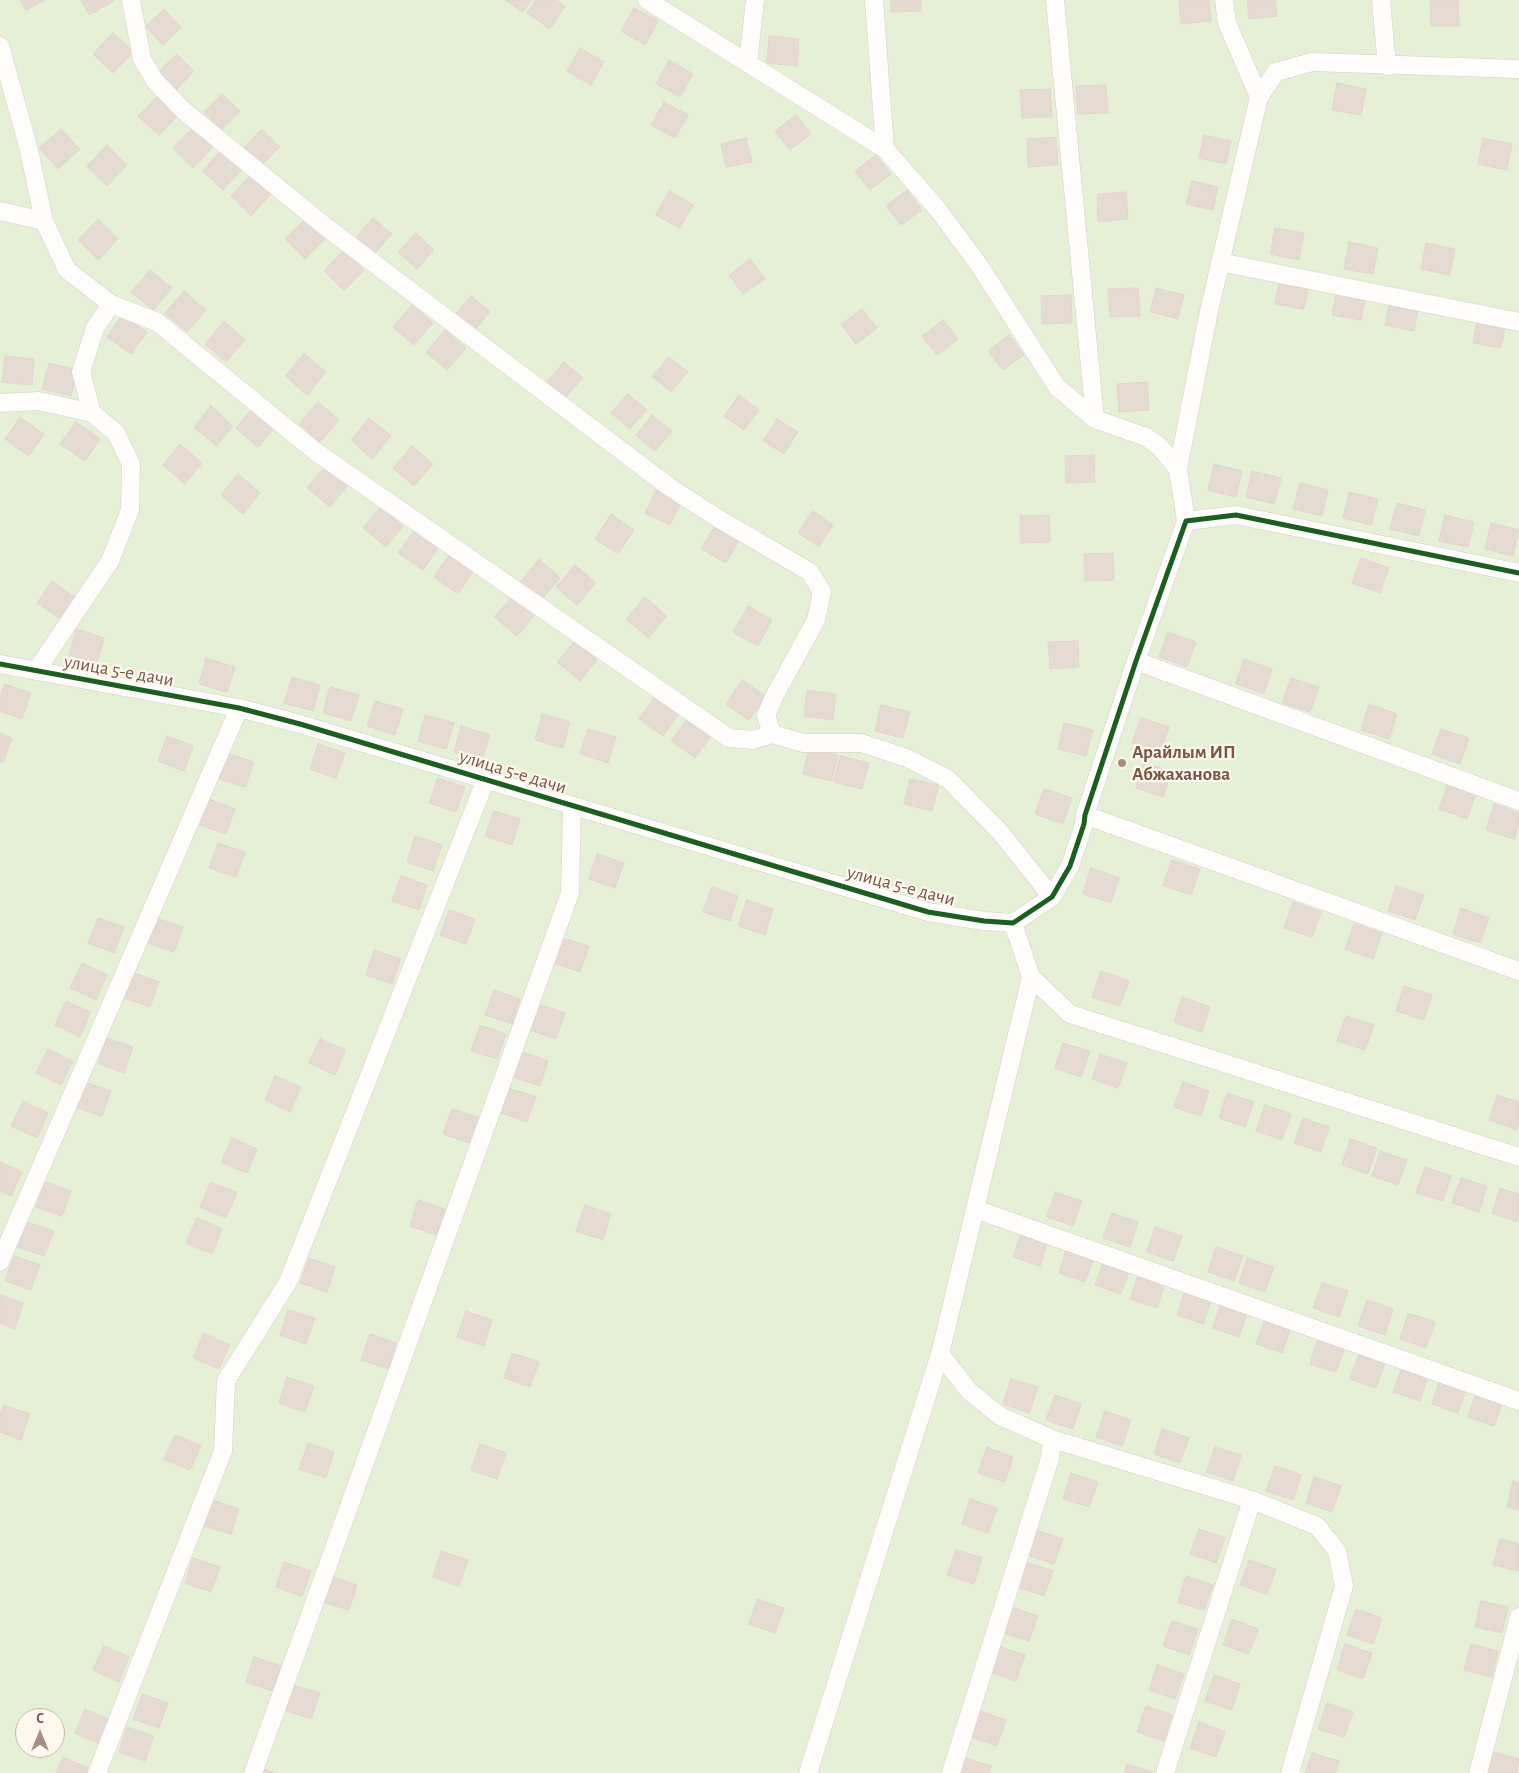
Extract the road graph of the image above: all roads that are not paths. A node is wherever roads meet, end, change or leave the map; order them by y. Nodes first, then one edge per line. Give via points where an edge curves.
1 (131, 0) edge
2 (646, 0) edge
3 (755, 0) edge
4 (874, 0) edge
5 (1055, 0) edge
6 (1224, 0) edge
7 (1380, 0) edge
8 (0, 46) edge
9 (748, 64) junction
10 (1387, 66) junction
11 (1519, 69) edge
12 (1259, 98) junction
13 (885, 149) junction
14 (0, 211) edge
15 (44, 221) junction
16 (1220, 262) junction
17 (111, 304) junction
18 (1519, 322) edge
19 (0, 403) edge
20 (92, 412) junction
21 (1096, 420) junction
22 (1178, 470) junction
23 (1186, 521) junction
24 (1519, 572) edge
25 (1136, 661) junction
26 (0, 664) edge
27 (36, 671) junction
28 (239, 708) junction
29 (772, 734) junction
30 (486, 779) junction
31 (1519, 802) edge
32 (572, 806) junction
33 (1085, 815) junction
34 (1052, 897) junction
35 (1013, 923) junction
36 (1519, 971) edge
37 (1031, 977) junction
38 (1519, 1157) edge
39 (975, 1209) junction
40 (0, 1262) edge
41 (940, 1354) junction
42 (1519, 1400) edge
43 (1052, 1439) junction
44 (1252, 1500) junction
45 (1519, 1617) edge
46 (97, 1773) edge
47 (253, 1773) edge
48 (808, 1773) edge
49 (951, 1773) edge
50 (1165, 1773) edge
51 (1290, 1773) edge
52 (1478, 1773) edge

1 - 29 street via 142,59 155,81 184,111 334,233 668,486 810,572 822,592 816,620 766,715
2 - 9 street
3 - 9 street
4 - 13 street
5 - 21 street
6 - 12 street via 1227,23
7 - 10 street
8 - 15 street via 28,146
9 - 13 street
10 - 11 street
10 - 12 street via 1312,62 1276,72
12 - 16 street
13 - 21 street via 936,207 978,265 1056,387
14 - 15 street
15 - 17 street via 67,270
16 - 18 street
16 - 22 street
17 - 20 street via 95,328 81,372
17 - 29 street via 157,322 316,452 729,738 753,740
19 - 20 street via 39,401
20 - 27 street via 116,433 131,464 130,510 110,561
21 - 22 street via 1146,437 1159,446
22 - 23 street
23 - 24 street via 1236,515
23 - 25 street
25 - 31 street
25 - 33 street
26 - 27 street, улица 5-е дачи
27 - 28 street, улица 5-е дачи
28 - 30 street, улица 5-е дачи
28 - 40 street
29 - 34 street via 804,743 861,743 907,758 948,779 1000,832
30 - 32 street, улица 5-е дачи
30 - 46 street via 288,1282 226,1381 223,1451
32 - 35 street, улица 5-е дачи via 928,912
32 - 47 street via 570,893
33 - 34 street via 1070,866
33 - 36 street
34 - 35 street
35 - 37 street
37 - 38 street via 1070,1014
37 - 39 street
39 - 41 street
39 - 42 street
41 - 43 street via 969,1392 1000,1416
41 - 48 street
43 - 44 street
43 - 49 street via 1050,1458
44 - 50 street
44 - 51 street via 1317,1526 1337,1551 1344,1586
45 - 52 street

